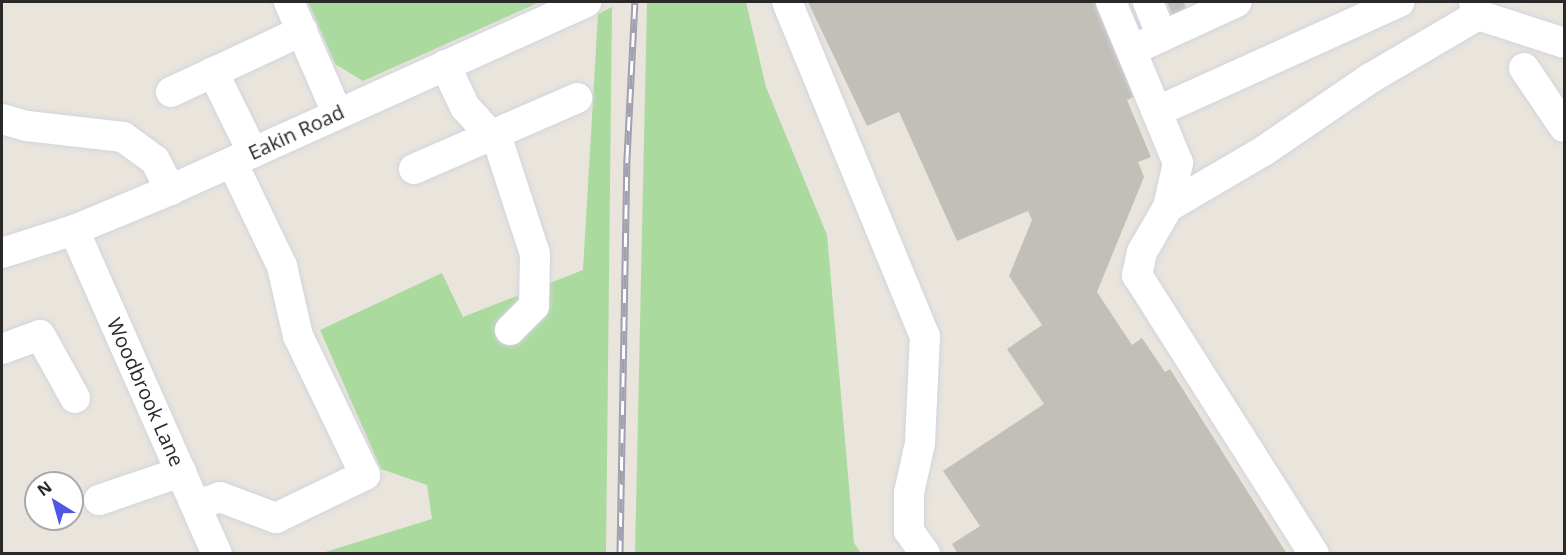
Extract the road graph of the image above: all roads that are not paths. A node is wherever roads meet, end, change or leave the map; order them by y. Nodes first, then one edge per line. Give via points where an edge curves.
1 (290, 2) edge
2 (587, 2) edge
3 (787, 2) edge
4 (1111, 2) edge
5 (1237, 2) edge
6 (1399, 2) edge
7 (1476, 8) edge
8 (1158, 15) edge
9 (302, 31) junction
10 (1564, 43) edge
11 (1132, 50) junction
12 (445, 65) junction
13 (1524, 68) dead end
14 (213, 72) junction
15 (171, 92) dead end
16 (577, 98) dead end
17 (1158, 111) junction
18 (337, 113) junction
19 (2, 118) edge
20 (1564, 127) edge
21 (490, 134) junction
22 (243, 158) junction
23 (414, 169) dead end
24 (170, 190) junction
25 (1168, 207) junction
26 (74, 230) junction
27 (2, 253) edge
28 (510, 330) dead end
29 (2, 349) edge
30 (75, 398) dead end
31 (181, 472) junction
32 (99, 500) dead end
33 (196, 506) junction
34 (217, 554) edge
35 (925, 554) edge
36 (1314, 554) edge

1 - 9 street
2 - 12 street, Eakin Road
3 - 35 street via 925,336 920,443 909,493 909,531
4 - 11 street
5 - 8 street
6 - 17 street
7 - 10 street
7 - 25 street via 1265,150
8 - 11 street
9 - 14 street
9 - 18 street
11 - 17 street
12 - 18 street, Eakin Road
12 - 21 street via 465,107
13 - 20 street
14 - 15 street
14 - 22 street
16 - 21 street
17 - 25 street via 1178,163
18 - 22 street, Eakin Road
19 - 24 street via 27,126 123,137 155,160
21 - 23 street
21 - 28 street via 499,144 536,254 534,306
22 - 24 street, Eakin Road
22 - 33 street via 282,266 298,336 365,475 276,518 220,497
24 - 26 street, Eakin Road
25 - 36 street via 1142,252 1137,275
26 - 27 street, Eakin Road
26 - 31 street, Woodbrook Lane
29 - 30 street via 40,335 46,339
31 - 32 street
31 - 33 street, Woodbrook Lane
33 - 34 street, Woodbrook Lane

